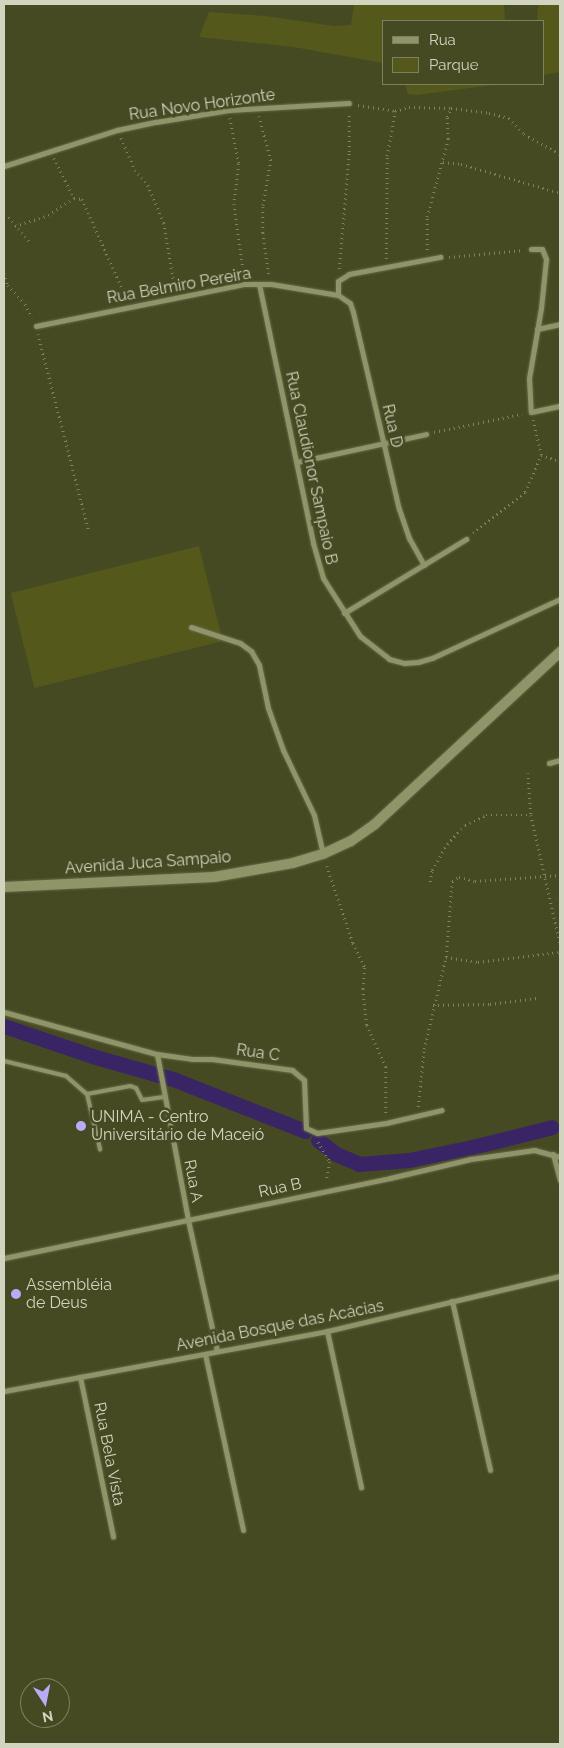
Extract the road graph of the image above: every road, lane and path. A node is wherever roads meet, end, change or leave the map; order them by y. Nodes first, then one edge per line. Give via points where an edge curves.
1 (349, 103) junction
2 (451, 108) junction
3 (257, 109) junction
4 (229, 110) junction
5 (395, 111) junction
6 (117, 130) junction
7 (51, 153) junction
8 (560, 154) edge
9 (443, 162) junction
10 (4, 166) edge
11 (560, 193) edge
12 (74, 198) junction
13 (4, 215) edge
14 (16, 226) junction
15 (30, 243) dead end
16 (531, 249) joint
17 (440, 258) joint
18 (427, 259) junction
19 (386, 265) junction
20 (4, 273) edge
21 (338, 281) junction
22 (244, 284) junction
23 (259, 284) junction
24 (271, 284) junction
25 (338, 295) junction
26 (176, 298) junction
27 (130, 308) junction
28 (560, 324) edge
29 (36, 326) junction
30 (537, 329) junction
31 (560, 406) edge
32 (531, 412) junction
33 (426, 434) joint
34 (384, 445) junction
35 (541, 456) junction
36 (560, 461) edge
37 (297, 462) junction
38 (90, 531) dead end
39 (466, 539) joint
40 (424, 564) junction
41 (560, 599) edge
42 (344, 613) junction
43 (191, 627) dead end
44 (560, 652) edge
45 (560, 760) edge
46 (549, 763) dead end
47 (528, 773) dead end
48 (531, 816) junction
49 (323, 854) junction
50 (560, 875) edge
51 (544, 877) junction
52 (430, 882) dead end
53 (4, 887) edge
54 (560, 943) edge
55 (560, 952) edge
56 (446, 958) junction
57 (537, 998) dead end
58 (433, 1005) junction
59 (4, 1012) edge
60 (157, 1054) junction
61 (4, 1061) edge
62 (87, 1094) junction
63 (164, 1097) junction
64 (442, 1110) dead end
65 (417, 1116) junction
66 (386, 1123) junction
67 (306, 1128) junction
68 (100, 1149) dead end
69 (554, 1154) junction
70 (560, 1157) edge
71 (329, 1172) dead end
72 (560, 1180) edge
73 (188, 1220) junction
74 (4, 1258) edge
75 (560, 1276) edge
76 (452, 1301) junction
77 (327, 1332) junction
78 (217, 1351) junction
79 (205, 1354) junction
80 (80, 1377) junction
81 (4, 1391) edge
82 (490, 1470) dead end
83 (361, 1487) dead end
84 (243, 1530) dead end
85 (113, 1536) dead end

1 - 3 street, Rua Novo Horizonte
1 - 5 path
1 - 21 path via 349,152
2 - 5 path via 409,107
2 - 8 path via 509,118 524,134
2 - 9 path via 447,117 448,139
3 - 4 street, Rua Novo Horizonte
3 - 24 path via 271,160 262,233
4 - 6 street, Rua Novo Horizonte
4 - 22 path via 239,164 234,204
5 - 19 path via 387,156
6 - 7 street, Rua Novo Horizonte
6 - 26 path via 135,170 148,185 164,223
7 - 10 street, Rua Novo Horizonte
7 - 12 path
9 - 11 path via 461,164
9 - 18 path via 426,218
12 - 14 path via 48,215
12 - 27 path via 82,199
13 - 14 path
14 - 15 path
16 - 17 path
16 - 30 street via 542,250 546,255
17 - 18 street
18 - 19 street
19 - 21 street via 349,274
20 - 29 path via 8,285 26,304
21 - 25 street
22 - 23 street, Rua Belmiro Pereira
22 - 26 street, Rua Belmiro Pereira
23 - 24 street, Rua Belmiro Pereira
23 - 37 street, Rua Claudionor Sampaio B
24 - 25 street, Rua Belmiro Pereira
25 - 34 street, Rua D via 350,303 353,312
26 - 27 street, Rua Belmiro Pereira
27 - 29 street, Rua Belmiro Pereira
28 - 30 street
29 - 38 path
30 - 32 street via 529,378
31 - 32 street
32 - 33 path
32 - 35 path
33 - 34 street
34 - 37 street
34 - 40 street, Rua D via 408,538
35 - 36 path
35 - 39 path via 525,492
37 - 42 street, Rua Claudionor Sampaio B via 323,578
39 - 40 street
40 - 42 street
41 - 42 street, Rua Claudionor Sampaio B via 432,658 404,663 389,659 360,636
43 - 49 street via 240,643 260,665 282,750 314,815
44 - 49 main road, Avenida Juca Sampaio via 375,824 351,841
45 - 46 street
47 - 48 path
48 - 51 path
48 - 52 path via 486,816 465,825 447,844 432,870
49 - 53 main road, Avenida Juca Sampaio via 293,863 214,877
49 - 66 path via 353,943 365,968 363,989 367,1025 386,1067
50 - 51 path
51 - 54 path
51 - 56 path via 476,881 460,877 452,881
55 - 56 path via 478,962
56 - 58 path
57 - 58 path via 490,1004
58 - 65 path via 424,1049
59 - 60 street
60 - 63 street, Rua A
60 - 67 street, Rua C via 298,1073 304,1080
61 - 62 lane via 66,1076
62 - 63 lane via 130,1086 136,1088 142,1100
62 - 68 lane
63 - 73 street, Rua A
64 - 65 street
65 - 66 street
66 - 67 street via 318,1133
67 - 71 path via 330,1162
69 - 70 street, Rua B
69 - 72 street
69 - 73 street, Rua B via 534,1150 471,1159
73 - 74 street, Rua B
73 - 78 street, Rua A
75 - 76 street, Avenida Bosque das Acácias
76 - 77 street, Avenida Bosque das Acácias
76 - 82 street
77 - 78 street, Avenida Bosque das Acácias
77 - 83 street
78 - 79 street, Avenida Bosque das Acácias
79 - 80 street, Avenida Bosque das Acácias
79 - 84 street
80 - 81 street, Avenida Bosque das Acácias
80 - 85 street, Rua Bela Vista

